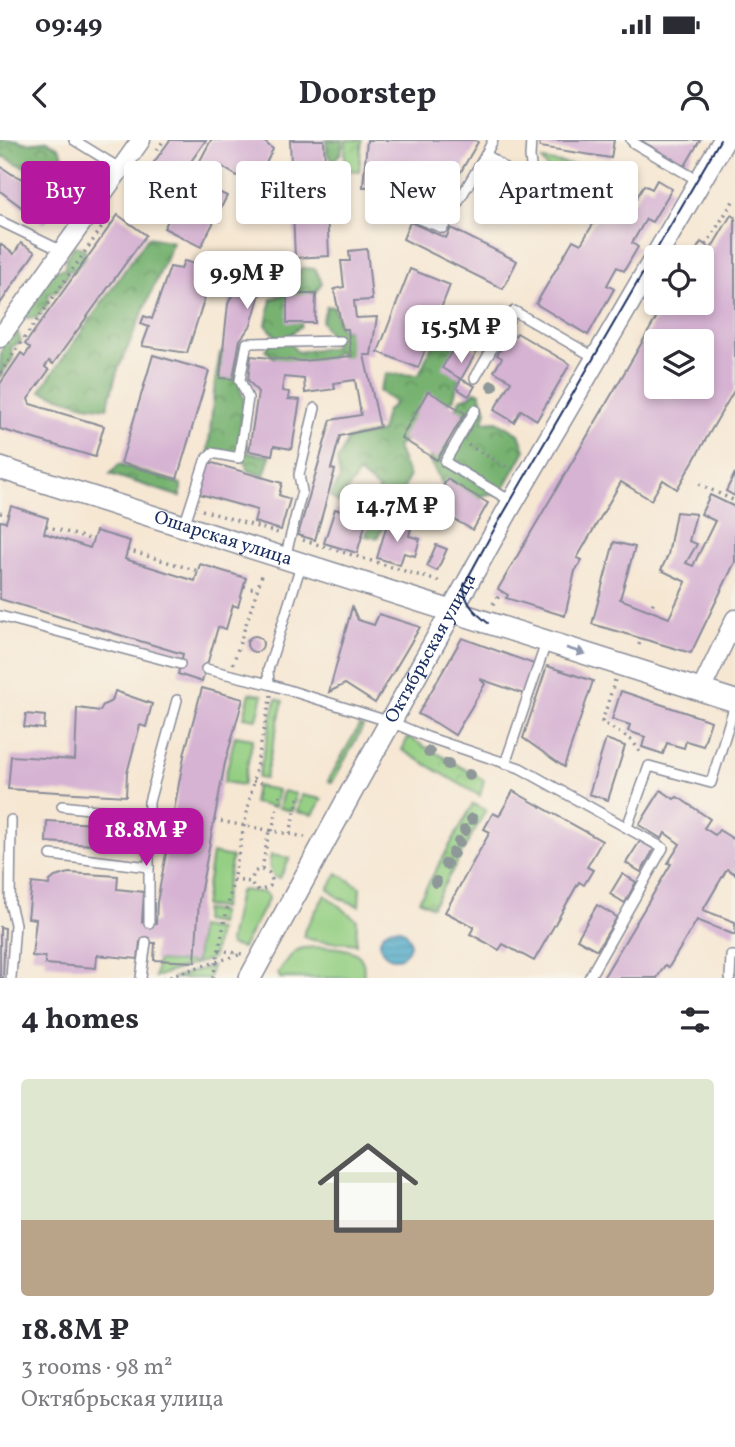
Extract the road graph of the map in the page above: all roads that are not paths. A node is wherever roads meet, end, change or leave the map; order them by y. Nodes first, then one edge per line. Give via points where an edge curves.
1 (74, 140) edge
2 (141, 140) edge
3 (492, 140) edge
4 (531, 140) edge
5 (631, 140) edge
6 (724, 140) edge
7 (486, 154) junction
8 (495, 161) edge
9 (531, 161) edge
10 (121, 169) junction
11 (699, 181) junction
12 (460, 199) edge
13 (0, 221) edge
14 (62, 251) junction
15 (4, 326) edge
16 (341, 341) dead end
17 (596, 358) junction
18 (475, 378) dead end
19 (315, 408) dead end
20 (475, 410) dead end
21 (0, 468) edge
22 (513, 502) junction
23 (187, 516) junction
24 (285, 558) junction
25 (452, 611) junction
26 (0, 616) edge
27 (735, 620) edge
28 (547, 641) junction
29 (180, 664) dead end
30 (206, 669) dead end
31 (270, 689) junction
32 (701, 690) junction
33 (177, 700) dead end
34 (735, 703) edge
35 (391, 722) junction
36 (505, 764) junction
37 (62, 806) dead end
38 (149, 816) junction
39 (11, 820) dead end
40 (627, 827) junction
41 (51, 855) dead end
42 (149, 867) junction
43 (149, 923) dead end
44 (146, 942) dead end
45 (735, 956) edge
46 (10, 978) edge
47 (141, 978) edge
48 (250, 978) edge
49 (589, 978) edge
50 (730, 978) edge

1 - 10 lane
2 - 10 street
3 - 7 lane
4 - 9 lane
5 - 11 lane
6 - 11 street, Октябрьская улица
7 - 8 lane
7 - 12 lane
10 - 14 street
11 - 17 street, Октябрьская улица
13 - 14 lane
14 - 15 street
16 - 23 lane via 247,343 240,380 248,398 239,458 212,453 205,461
17 - 18 lane via 514,311
17 - 22 street, Октябрьская улица
19 - 24 lane via 299,475 302,491
20 - 22 lane via 445,462
21 - 23 street, Ошарская улица
22 - 25 street, Октябрьская улица
23 - 24 street, Ошарская улица
24 - 25 street, Ошарская улица
24 - 31 lane via 268,670
25 - 28 street, Ошарская улица
25 - 35 street, Октябрьская улица
26 - 29 lane
27 - 32 street
28 -> 32 street, Ошарская улица
28 - 36 lane
30 - 31 lane
31 - 35 lane
32 - 34 street, Ошарская улица
33 - 38 lane
34 - 40 lane via 711,783 649,766
35 - 36 lane
35 - 48 street, Октябрьская улица
36 - 40 lane
37 - 38 lane
38 - 42 lane
39 - 46 lane via 10,904 15,924
40 - 49 lane via 663,848
41 - 42 lane
42 - 43 lane
44 - 47 lane
45 - 50 lane via 730,956

